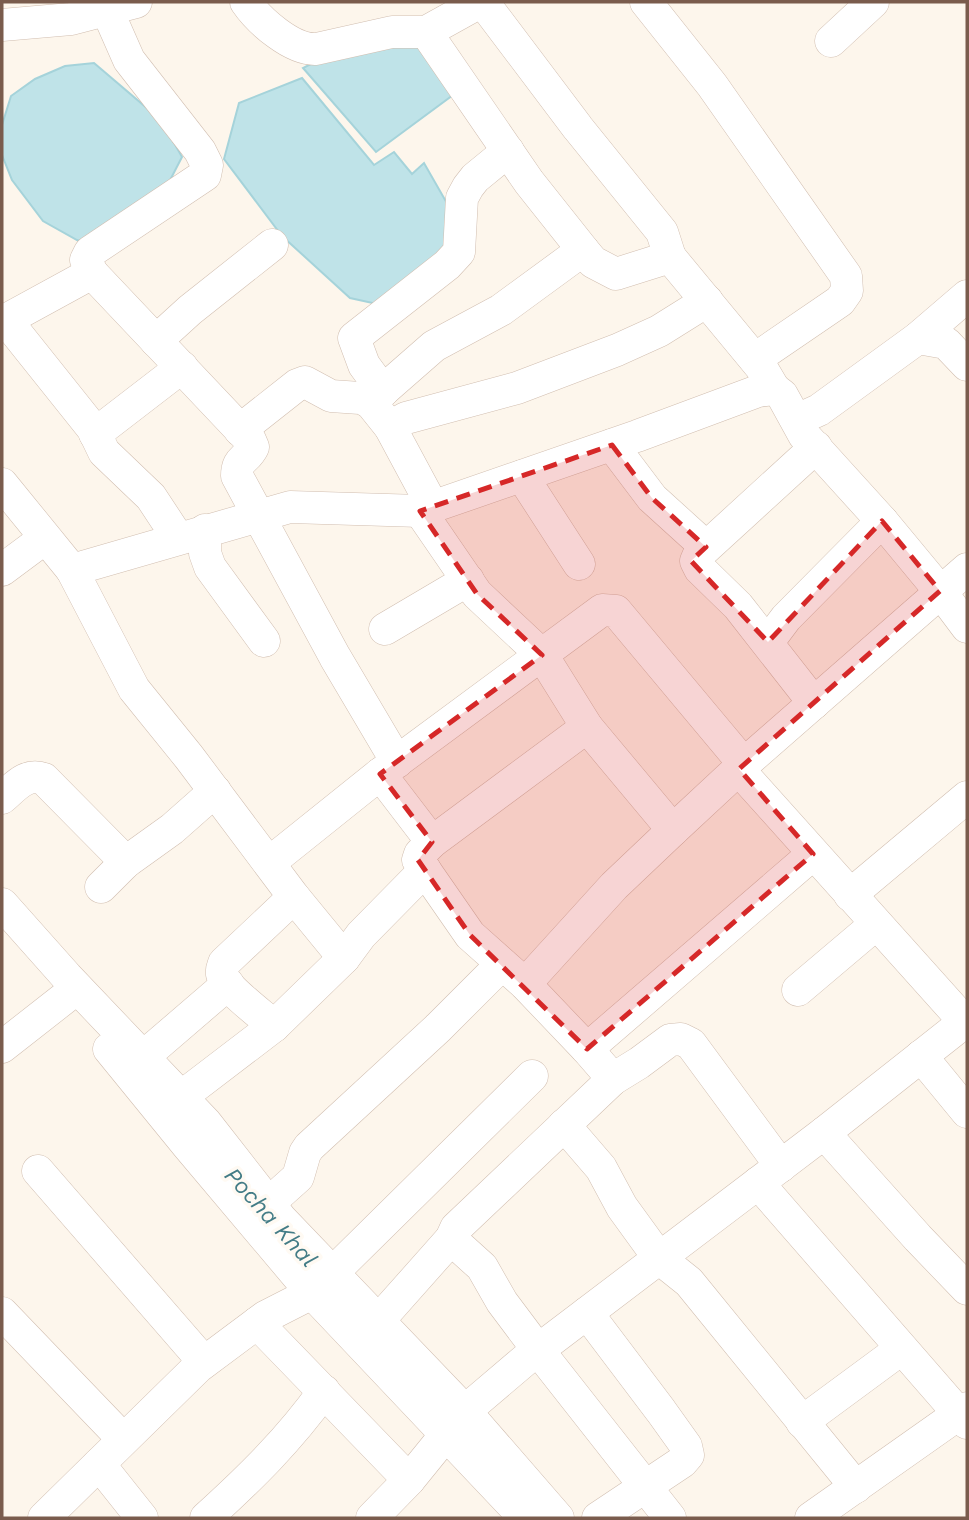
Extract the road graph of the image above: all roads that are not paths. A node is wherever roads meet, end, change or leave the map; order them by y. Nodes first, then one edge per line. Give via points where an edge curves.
1 (246, 2) edge
2 (481, 2) edge
3 (646, 2) edge
4 (873, 2) edge
5 (121, 6) edge
6 (3, 24) edge
7 (426, 32) junction
8 (831, 41) dead end
9 (508, 151) junction
10 (272, 245) dead end
11 (583, 250) junction
12 (670, 257) junction
13 (92, 273) junction
14 (967, 296) edge
15 (707, 302) junction
16 (4, 323) edge
17 (918, 338) junction
18 (156, 341) junction
19 (755, 359) junction
20 (967, 365) edge
21 (182, 367) junction
22 (774, 389) junction
23 (376, 396) junction
24 (797, 420) junction
25 (390, 427) junction
26 (240, 430) junction
27 (95, 434) junction
28 (612, 444) junction
29 (816, 447) junction
30 (522, 476) junction
31 (2, 484) edge
32 (426, 509) junction
33 (257, 516) junction
34 (882, 520) junction
35 (191, 534) junction
36 (45, 537) junction
37 (706, 547) junction
38 (579, 564) dead end
39 (967, 569) edge
40 (2, 570) edge
41 (72, 570) junction
42 (468, 580) junction
43 (940, 590) junction
44 (967, 628) edge
45 (385, 629) dead end
46 (264, 641) dead end
47 (768, 642) junction
48 (542, 655) junction
49 (814, 703) junction
50 (587, 727) junction
51 (742, 767) junction
52 (389, 768) junction
53 (215, 792) junction
54 (2, 798) edge
55 (966, 802) edge
56 (673, 830) junction
57 (813, 854) junction
58 (428, 856) junction
59 (126, 862) junction
60 (269, 863) junction
61 (101, 887) dead end
62 (850, 895) junction
63 (294, 897) junction
64 (2, 904) edge
65 (876, 924) junction
66 (5, 937) edge
67 (344, 958) junction
68 (513, 974) junction
69 (228, 984) junction
70 (798, 990) dead end
71 (66, 996) junction
72 (966, 1021) edge
73 (274, 1026) junction
74 (2, 1047) edge
75 (587, 1049) junction
76 (921, 1056) junction
77 (143, 1057) junction
78 (531, 1076) dead end
79 (613, 1079) junction
80 (181, 1097) junction
81 (967, 1112) edge
82 (564, 1125) junction
83 (824, 1133) junction
84 (38, 1171) dead end
85 (769, 1175) junction
86 (269, 1203) junction
87 (451, 1239) junction
88 (659, 1258) junction
89 (322, 1283) junction
90 (967, 1289) edge
91 (2, 1313) edge
92 (587, 1313) junction
93 (379, 1320) junction
94 (257, 1323) junction
95 (901, 1349) junction
96 (538, 1350) junction
97 (204, 1362) junction
98 (324, 1391) junction
99 (965, 1415) edge
100 (802, 1422) junction
101 (455, 1424) junction
102 (123, 1439) junction
103 (99, 1464) junction
104 (409, 1480) junction
105 (645, 1486) junction
106 (856, 1487) junction
107 (522, 1517) edge
108 (44, 1518) edge
109 (142, 1518) edge
110 (206, 1518) edge
111 (372, 1518) edge
112 (558, 1518) edge
113 (598, 1518) edge
114 (670, 1518) edge
115 (811, 1518) edge

1 - 7 street via 269,27 304,50 392,32
2 - 7 street
2 - 12 street via 662,232
3 - 19 street via 712,85 846,276 847,291 840,301
4 - 8 street
5 - 6 street via 71,19
5 - 13 street via 129,60 200,151 205,175 90,252 86,260
7 - 9 street
9 - 11 street
9 - 23 street via 475,178 462,198 459,252 354,338
10 - 18 street
11 - 12 street via 593,262 616,274
11 - 23 street via 501,310 434,346
12 - 15 street
13 - 16 street
13 - 18 street
14 - 17 street
15 - 19 street
15 - 25 street via 617,350 517,388 406,418
16 - 27 street
17 - 20 street via 946,343
17 - 24 street via 819,410
18 - 21 street
19 - 22 street
21 - 26 street
21 - 27 street
22 - 24 street
22 - 28 street
23 - 25 street
23 - 26 street via 331,396 305,382
24 - 29 street
25 - 32 street
26 - 33 street via 253,447 237,467 237,476
27 - 35 street via 104,452
28 - 30 street
28 - 37 street via 652,498
29 - 34 street
29 - 37 street
30 - 32 street
30 - 38 street
31 - 36 street
32 - 33 street via 290,507
32 - 42 street
33 - 35 street
33 - 52 street via 335,657
34 - 43 street
34 - 47 street
35 - 41 street
35 - 46 street
36 - 40 street
36 - 41 street
37 - 47 street via 696,561 699,569
39 - 43 street
41 - 53 street via 134,689
42 - 45 street
42 - 48 street
43 - 44 street
43 - 49 street
47 - 49 street
48 - 50 street
48 - 51 street via 602,610 616,611
48 - 52 street
49 - 51 street
50 - 56 street
50 - 58 street
51 - 56 street
51 - 57 street
52 - 58 street
52 - 60 street
53 - 59 street
53 - 60 street
54 - 59 street via 27,777 44,779
55 - 62 street
56 - 68 street
57 - 62 street
57 - 75 street
58 - 67 street
58 - 68 street via 470,935
59 - 61 street
60 - 63 street
62 - 65 street
63 - 67 street
63 - 69 street via 224,963 222,975
64 - 77 street
65 - 70 street
65 - 72 street
66 - 71 street
67 - 73 street
68 - 75 street
68 - 86 street via 438,1028 309,1147 298,1177
69 - 73 street
69 - 77 street
71 - 74 street
71 - 89 street via 188,1146
72 - 76 street
73 - 80 street
75 - 79 street
76 - 81 street
76 - 83 street
77 - 80 street
78 - 89 street
79 - 82 street
79 - 85 street via 670,1040 691,1044
80 - 86 street
82 - 87 street via 456,1228
82 - 88 street via 601,1168 621,1207
83 - 85 street
83 - 90 street
84 - 97 street
85 - 88 street
85 - 95 street
86 - 89 street
87 - 93 street
87 - 96 street via 482,1267
88 - 92 street
88 - 100 street via 689,1282
89 - 93 street
89 - 94 street
89 - 101 street
91 - 102 street
92 - 96 street
92 - 105 street via 685,1446 688,1455 682,1462
93 - 101 street
94 - 97 street
94 - 98 street
95 - 99 street
95 - 100 street
96 - 101 street
96 - 105 street
97 - 102 street
98 - 104 street
98 - 110 street via 274,1454
99 - 106 street
100 - 106 street
101 - 104 street
101 - 107 street
101 - 112 street
102 - 103 street
103 - 108 street
103 - 109 street
104 - 111 street
105 - 113 street
105 - 114 street
106 - 115 street

